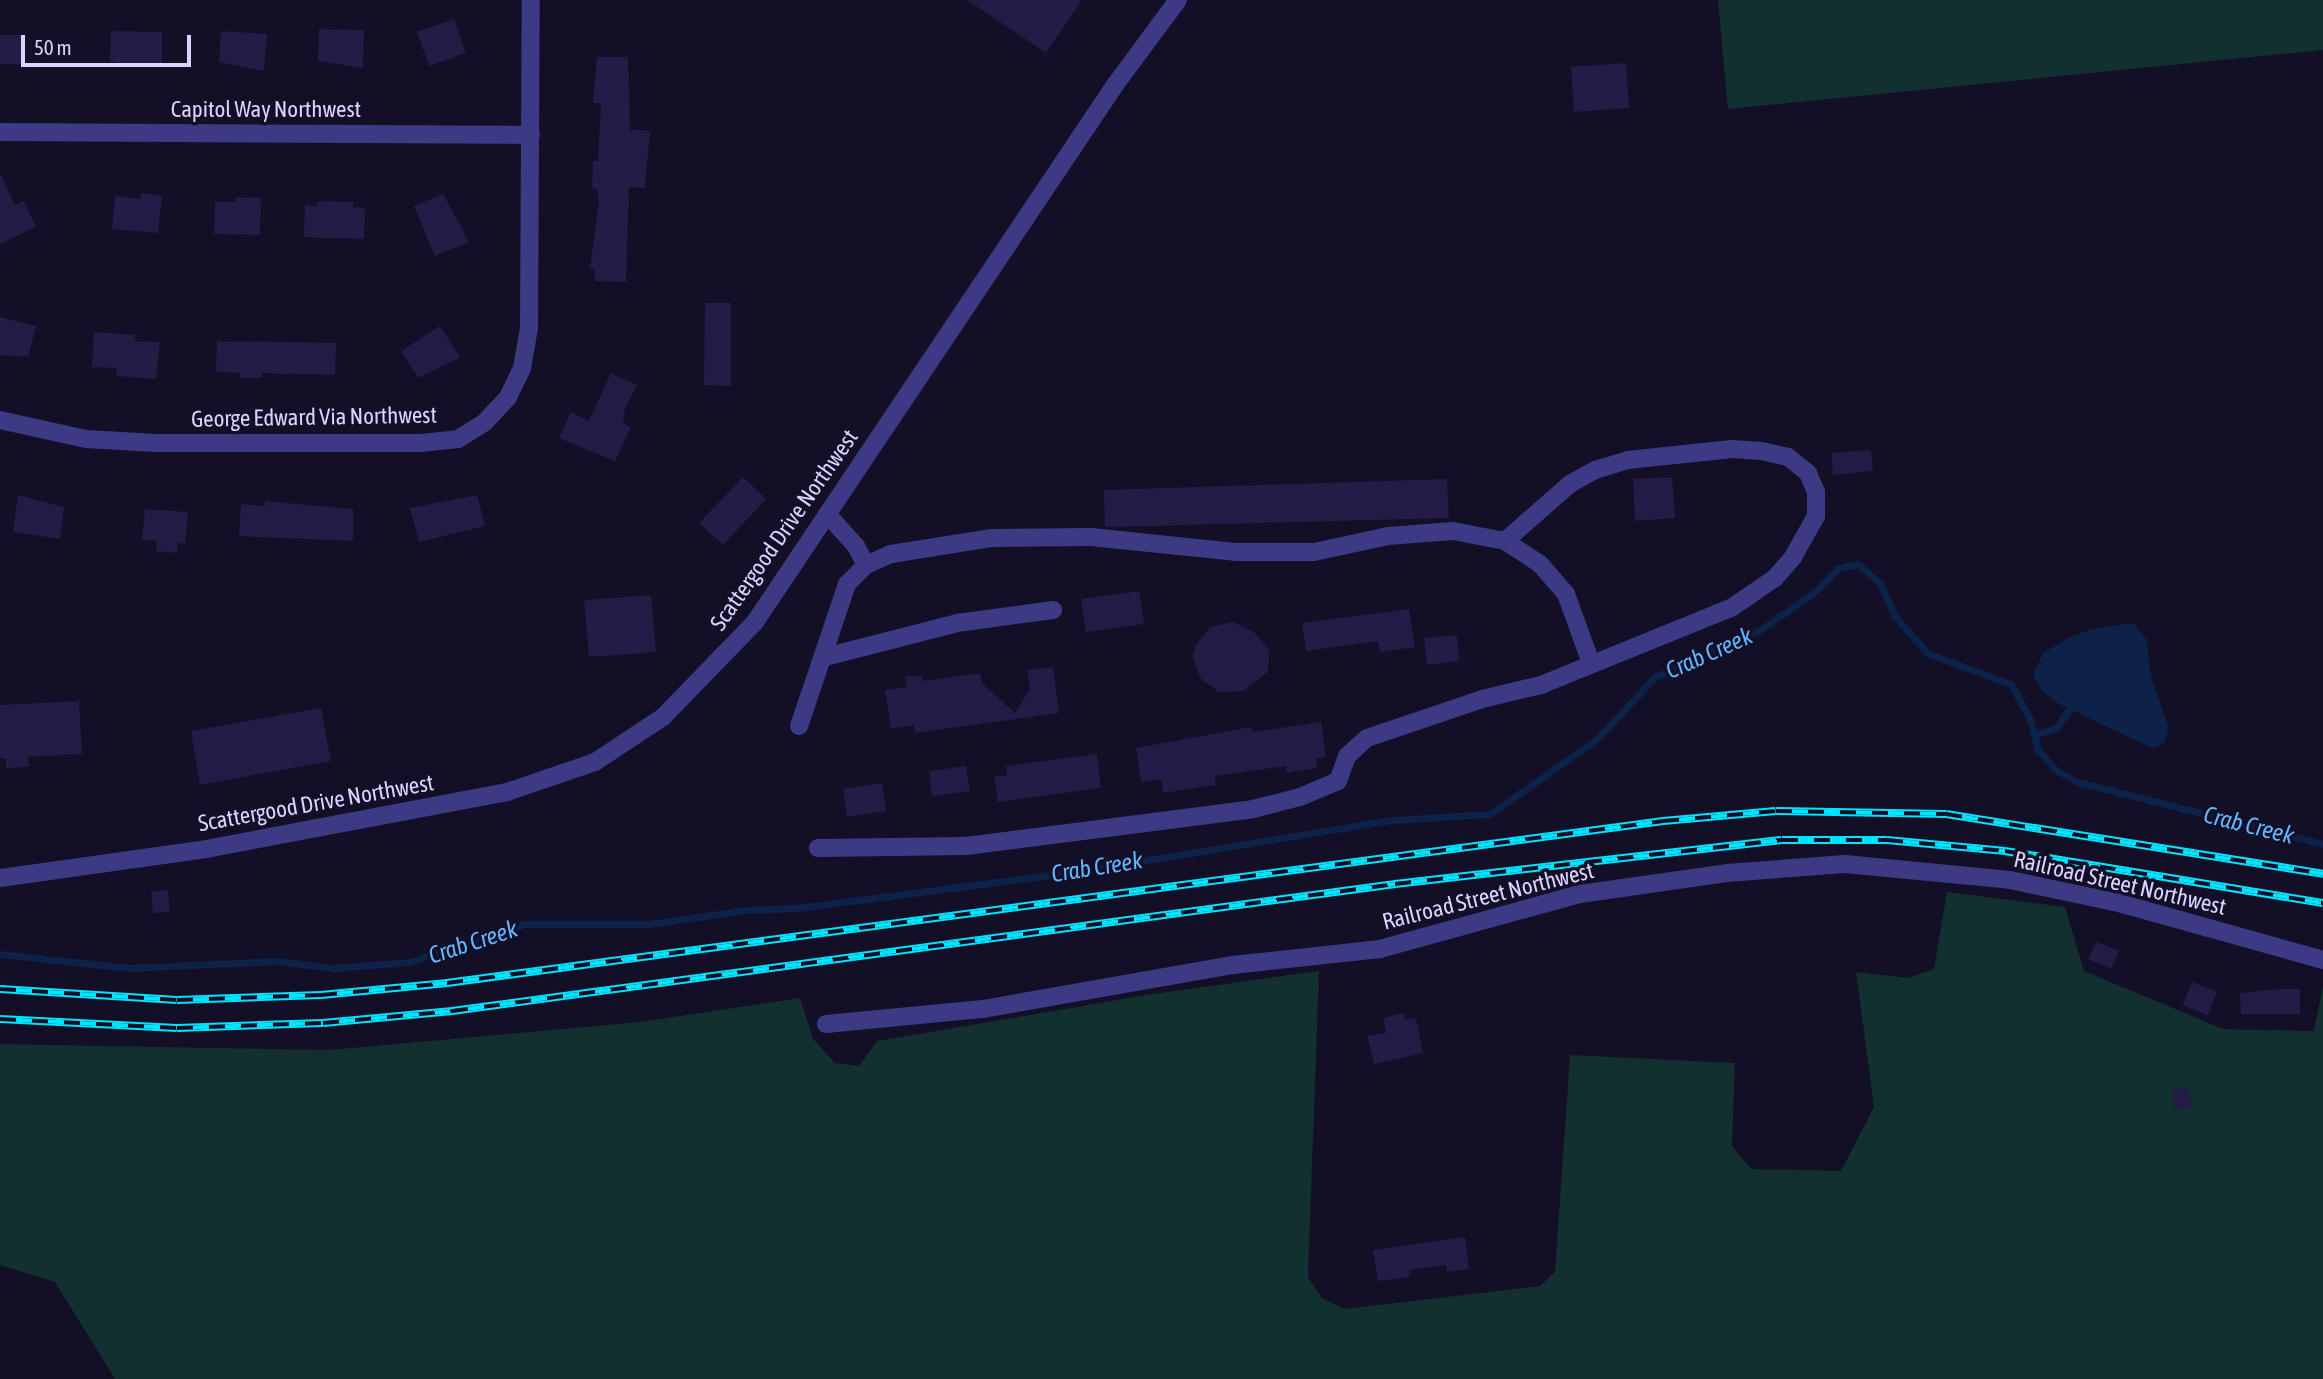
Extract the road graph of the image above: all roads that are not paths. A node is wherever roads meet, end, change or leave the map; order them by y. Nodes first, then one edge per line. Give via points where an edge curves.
1 (531, 0) edge
2 (1178, 0) edge
3 (0, 132) edge
4 (531, 135) junction
5 (0, 420) edge
6 (827, 514) junction
7 (1505, 541) junction
8 (866, 565) junction
9 (1053, 610) dead end
10 (825, 657) junction
11 (1591, 663) junction
12 (799, 726) dead end
13 (818, 848) dead end
14 (0, 878) edge
15 (2323, 960) edge
16 (826, 1024) dead end

1 - 4 street, George Edward Via Northwest
2 - 6 street, Scattergood Drive Northwest via 1115,85
3 - 4 street, Capitol Way Northwest
4 - 5 street, George Edward Via Northwest via 529,329 522,368 508,397 493,414 458,439 421,443 156,443 86,439
6 - 8 street via 856,545
6 - 14 street, Scattergood Drive Northwest via 755,622 712,671 663,718 595,762 507,792 410,813 206,849
7 - 8 street via 1453,531 1388,536 1314,552 1237,552 1091,537 991,538 891,554
7 - 11 street via 1540,564 1566,594
7 - 11 street via 1570,484 1628,460 1719,450 1762,451 1788,457 1808,473 1816,492 1816,516 1808,536 1775,578 1731,608
8 - 10 street via 847,584
9 - 10 street via 957,623
10 - 12 street
11 - 13 street via 1541,685 1482,699 1367,738 1347,756 1338,781 1253,809 966,846
15 - 16 street, Railroad Street Northwest via 2119,903 2010,880 1845,864 1727,873 1580,894 1380,949 1233,965 983,1009

